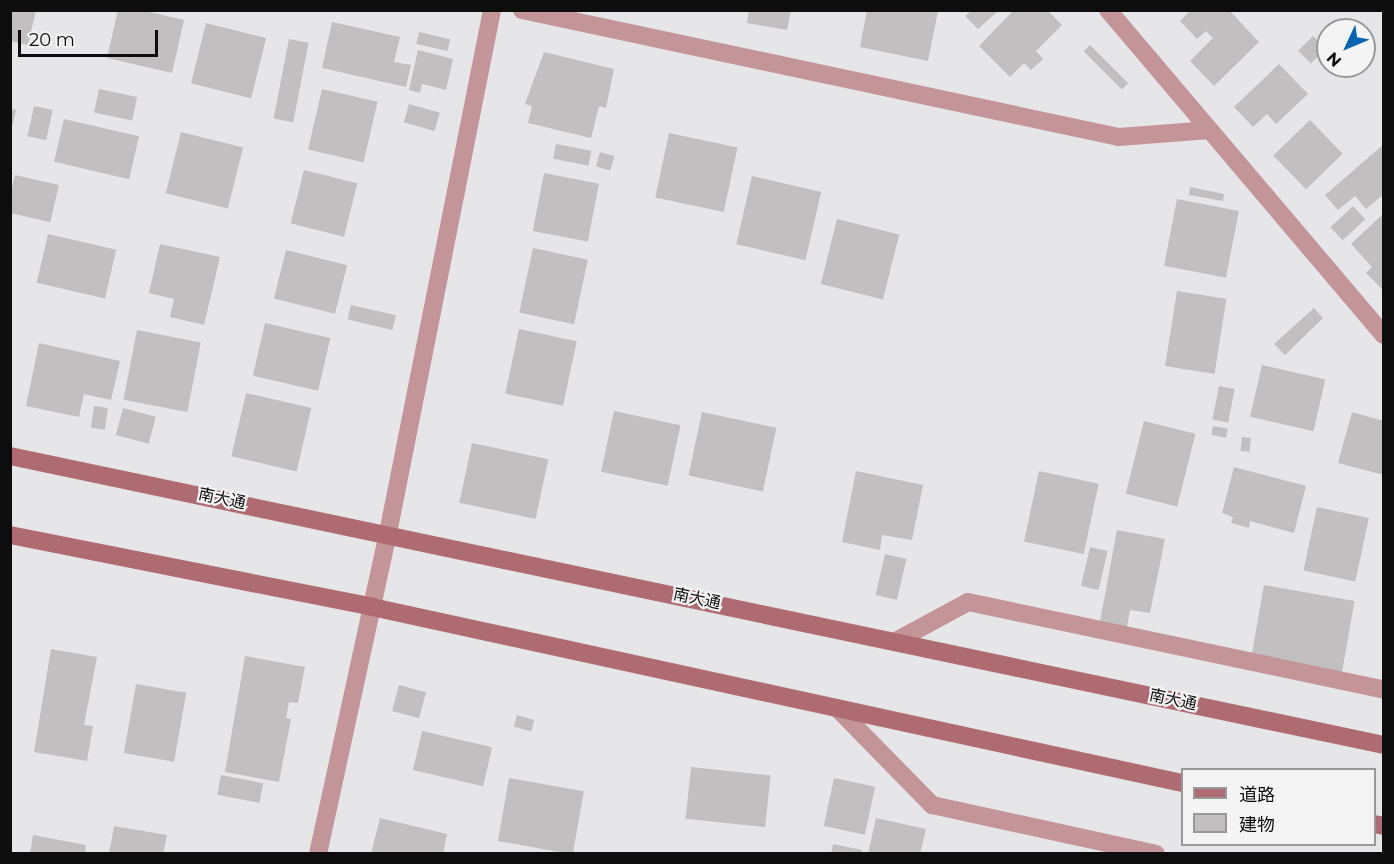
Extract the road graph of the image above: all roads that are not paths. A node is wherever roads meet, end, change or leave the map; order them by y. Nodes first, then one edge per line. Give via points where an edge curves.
1 (492, 10) edge
2 (522, 10) edge
3 (1108, 10) edge
4 (1210, 130) junction
5 (1383, 335) edge
6 (10, 456) edge
7 (388, 533) junction
8 (10, 536) edge
9 (372, 607) junction
10 (896, 641) junction
11 (1383, 690) edge
12 (837, 708) junction
13 (1383, 745) edge
14 (1181, 783) edge
15 (318, 854) edge
16 (1156, 854) edge

1 - 7 street
2 - 4 street via 1119,136
3 - 4 street
4 - 5 street
6 - 7 main road, 南大通
7 - 9 street
7 - 10 main road, 南大通
8 - 9 main road
9 - 12 main road
9 - 15 street
10 - 11 street via 968,602
10 - 13 main road, 南大通
12 - 14 main road
12 - 16 street via 932,806

